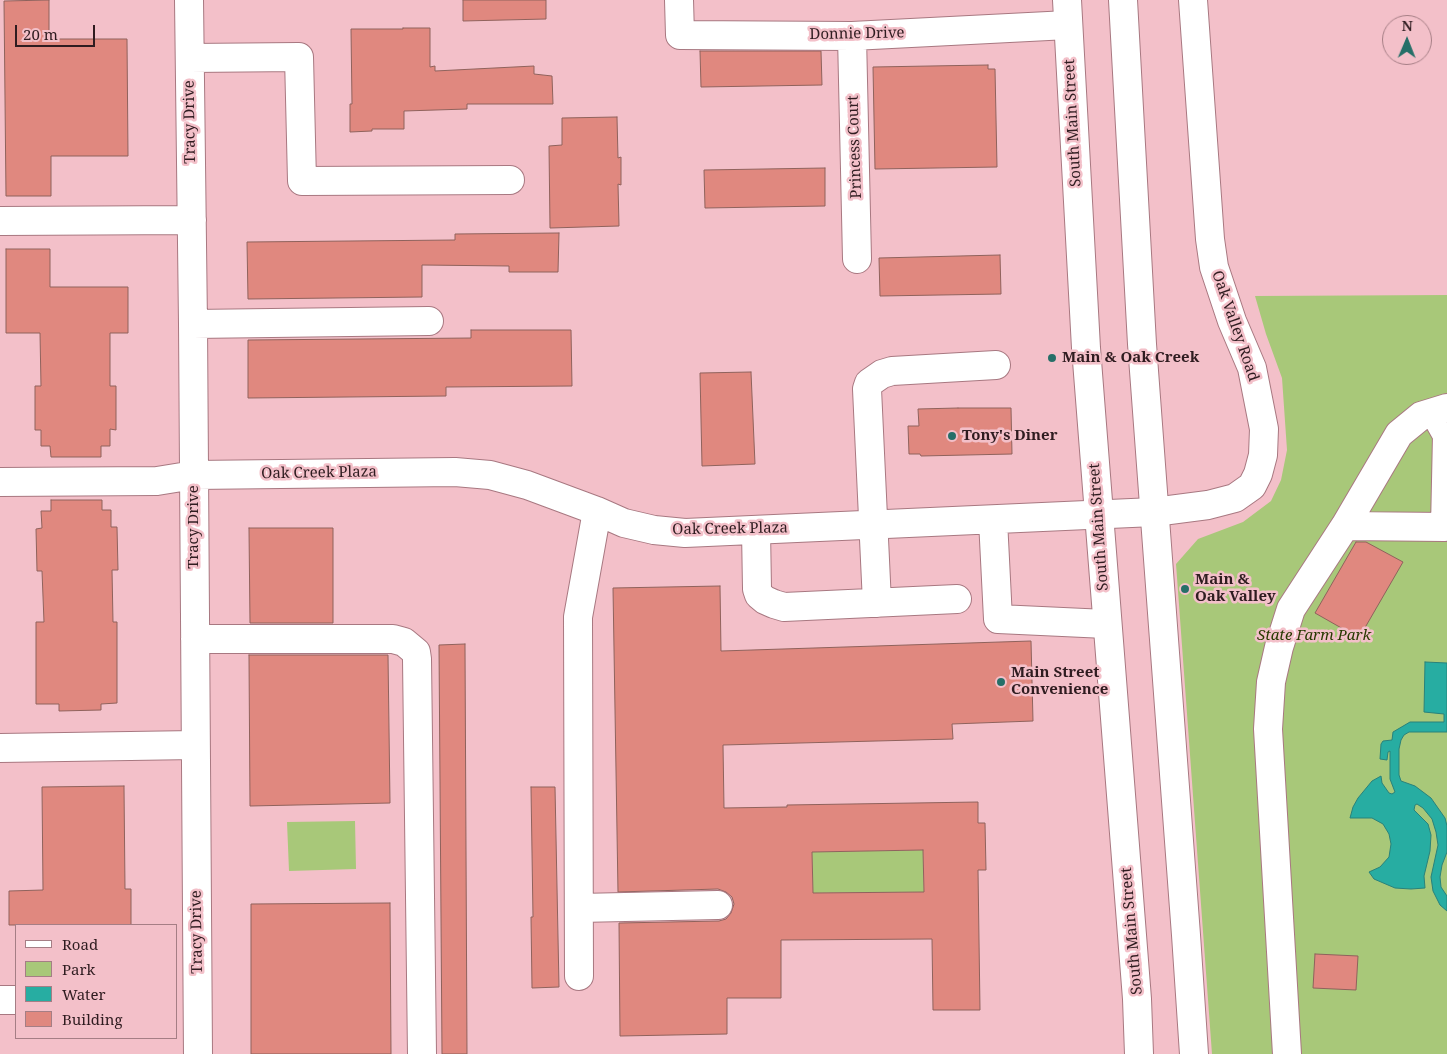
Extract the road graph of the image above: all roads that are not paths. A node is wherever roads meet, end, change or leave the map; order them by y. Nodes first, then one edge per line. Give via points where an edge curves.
1 (189, 0) edge
2 (679, 0) edge
3 (1123, 0) edge
4 (1194, 0) edge
5 (1067, 12) edge
6 (852, 36) junction
7 (190, 58) junction
8 (510, 180) dead end
9 (192, 220) junction
10 (0, 221) edge
11 (858, 259) dead end
12 (429, 321) dead end
13 (194, 324) junction
14 (996, 365) dead end
15 (1440, 410) edge
16 (194, 475) junction
17 (0, 482) edge
18 (597, 511) junction
19 (1154, 512) junction
20 (1098, 515) junction
21 (993, 520) junction
22 (874, 525) junction
23 (1345, 526) junction
24 (756, 530) junction
25 (958, 599) dead end
26 (877, 602) junction
27 (1106, 624) junction
28 (195, 639) junction
29 (195, 745) junction
30 (0, 748) edge
31 (718, 904) dead end
32 (580, 908) junction
33 (579, 976) dead end
34 (187, 999) edge
35 (0, 1000) edge
36 (15, 1000) edge
37 (198, 1054) edge
38 (422, 1054) edge
39 (1139, 1054) edge
40 (1194, 1054) edge
41 (1287, 1054) edge

1 - 7 main road, Tracy Drive
2 - 6 main road, Donnie Drive via 680,35
3 - 19 main road
4 - 19 main road, Oak Valley Road via 1214,267 1252,368 1264,429 1263,455 1252,486 1235,498
5 - 6 main road, Donnie Drive
5 - 20 main road, South Main Street
6 - 11 main road, Princess Court
7 - 8 main road via 299,57 302,181
7 - 9 main road, Tracy Drive
9 - 10 main road
9 - 13 main road, Tracy Drive
12 - 13 main road
13 - 16 main road, Tracy Drive
14 - 22 main road via 892,370 869,383
15 - 23 main road via 1421,416 1399,434
15 - 23 main road via 1447,435 1444,527
16 - 17 main road, Oak Creek Plaza via 157,481
16 - 18 main road, Oak Creek Plaza via 455,472 490,475
16 - 28 main road, Tracy Drive
18 - 24 main road, Oak Creek Plaza via 624,523 654,530
18 - 32 main road via 578,617
19 - 20 main road, Oak Creek Plaza
19 - 40 main road
20 - 21 main road, Oak Creek Plaza
20 - 27 main road, South Main Street
21 - 22 main road, Oak Creek Plaza
21 - 27 main road via 998,618
22 - 24 main road, Oak Creek Plaza
22 - 26 main road
23 - 41 main road via 1291,609 1271,682 1268,729
24 - 26 main road via 757,589 765,600 784,607
25 - 26 main road
27 - 39 main road, South Main Street via 1138,999
28 - 29 main road, Tracy Drive
28 - 38 main road via 393,639 404,642 416,652
29 - 30 main road
29 - 34 main road, Tracy Drive
31 - 32 main road
32 - 33 main road
34 - 37 main road, Tracy Drive
35 - 36 main road

